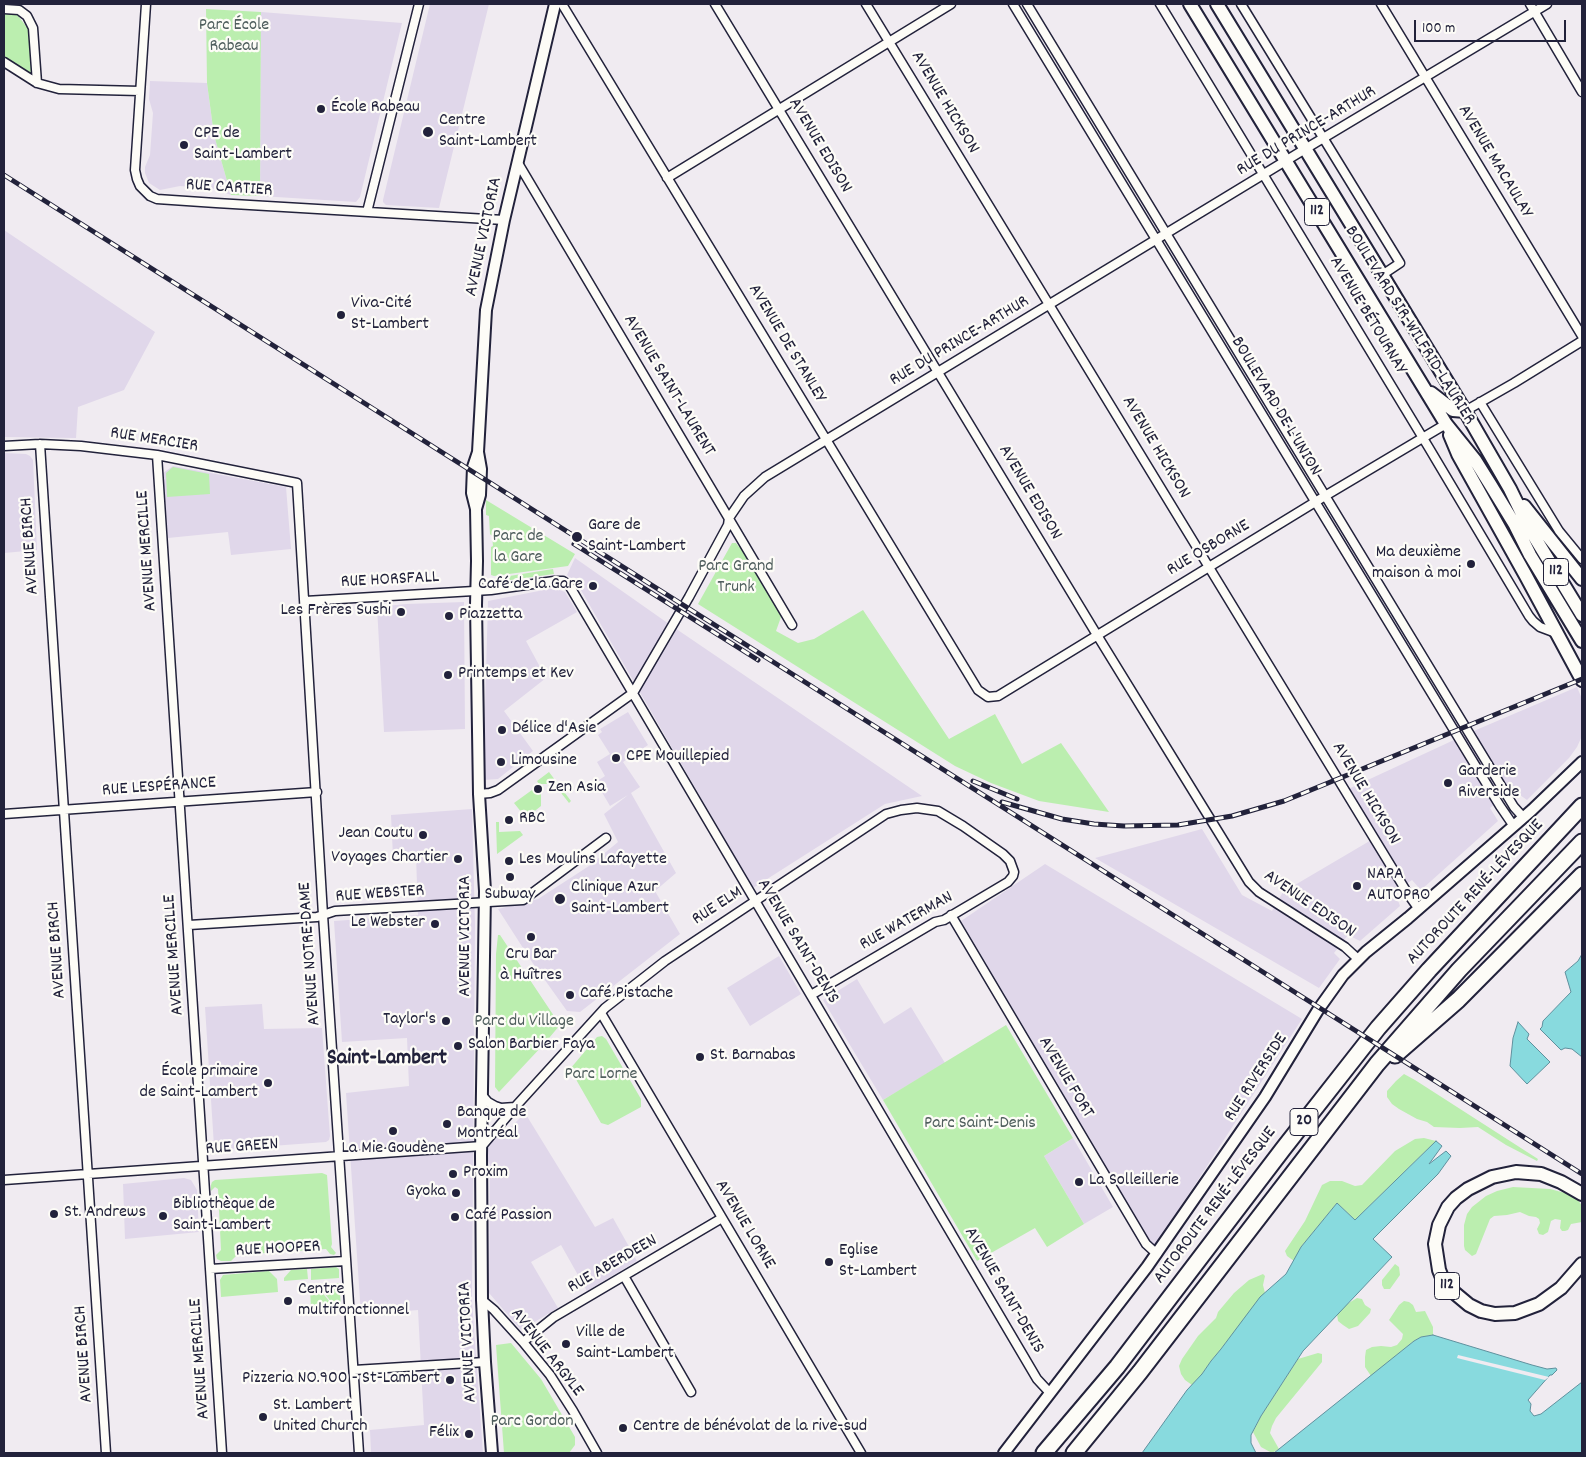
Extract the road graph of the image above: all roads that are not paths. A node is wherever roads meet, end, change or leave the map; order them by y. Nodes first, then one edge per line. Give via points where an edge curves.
1 (146, 4) edge
2 (419, 4) edge
3 (556, 4) edge
4 (562, 4) edge
5 (714, 4) edge
6 (866, 4) edge
7 (951, 4) edge
8 (1013, 4) edge
9 (1027, 4) edge
10 (1160, 4) edge
11 (1190, 4) edge
12 (1217, 4) edge
13 (1241, 4) edge
14 (1381, 4) edge
15 (1530, 4) edge
16 (1547, 4) edge
17 (4, 9) edge
18 (1535, 12) junction
19 (889, 42) junction
20 (4, 62) edge
21 (1426, 77) junction
22 (37, 83) junction
23 (140, 91) junction
24 (1582, 92) edge
25 (779, 109) junction
26 (1324, 138) junction
27 (1305, 149) junction
28 (1286, 161) junction
29 (518, 163) junction
30 (1264, 175) junction
31 (667, 178) junction
32 (367, 212) junction
33 (504, 220) junction
34 (1166, 234) junction
35 (1156, 240) junction
36 (1382, 275) junction
37 (1050, 305) junction
38 (1582, 336) edge
39 (1582, 341) edge
40 (939, 372) junction
41 (1423, 386) junction
42 (1480, 402) junction
43 (1465, 411) junction
44 (1446, 424) junction
45 (1423, 438) junction
46 (826, 440) junction
47 (40, 444) junction
48 (4, 446) edge
49 (156, 455) junction
50 (298, 483) joint
51 (1510, 489) junction
52 (1480, 492) junction
53 (1325, 496) junction
54 (1315, 502) junction
55 (729, 518) junction
56 (1530, 555) junction
57 (1582, 559) edge
58 (1210, 567) junction
59 (1582, 579) edge
60 (476, 590) junction
61 (305, 601) junction
62 (1582, 615) edge
63 (792, 624) dead end
64 (1557, 633) junction
65 (1097, 635) junction
66 (1582, 641) edge
67 (1582, 680) edge
68 (633, 693) junction
69 (988, 697) joint
70 (1582, 762) edge
71 (316, 792) junction
72 (480, 794) junction
73 (179, 802) junction
74 (1582, 806) edge
75 (64, 810) junction
76 (4, 814) edge
77 (1523, 818) junction
78 (1514, 825) junction
79 (606, 838) dead end
80 (1582, 842) edge
81 (1014, 872) joint
82 (1582, 875) edge
83 (755, 901) junction
84 (485, 904) junction
85 (1418, 908) junction
86 (323, 915) junction
87 (951, 915) junction
88 (188, 926) junction
89 (1358, 959) junction
90 (811, 995) junction
91 (601, 1013) junction
92 (1358, 1088) junction
93 (482, 1095) junction
94 (515, 1107) junction
95 (482, 1146) junction
96 (339, 1156) junction
97 (203, 1166) junction
98 (88, 1174) junction
99 (4, 1180) edge
100 (1581, 1193) edge
101 (722, 1218) junction
102 (1157, 1254) junction
103 (346, 1261) junction
104 (1582, 1264) edge
105 (210, 1269) junction
106 (624, 1276) junction
107 (482, 1300) junction
108 (522, 1342) junction
109 (485, 1362) junction
110 (354, 1370) junction
111 (691, 1392) dead end
112 (1050, 1393) junction
113 (106, 1453) edge
114 (222, 1453) edge
115 (359, 1453) edge
116 (492, 1453) edge
117 (597, 1453) edge
118 (861, 1453) edge
119 (1004, 1453) edge
120 (1044, 1453) edge
121 (1074, 1453) edge

1 - 23 street, RUE CARTIER
2 - 32 street
3 - 29 street, AVENUE VICTORIA
4 - 31 street, AVENUE DE STANLEY
5 - 25 street, AVENUE EDISON
6 - 19 street, AVENUE HICKSON
7 - 19 street
8 - 35 street, BOULEVARD DE L'UNION
9 - 34 street, BOULEVARD DE L'UNION
10 - 30 street, AVENUE BÉTOURNAY
11 - 28 main road, BOULEVARD SIR-WILFRID-LAURIER / 112
12 - 27 main road, BOULEVARD SIR-WILFRID-LAURIER / 112
13 - 26 street
14 - 21 street, AVENUE MACAULAY
15 - 18 street
16 - 18 street, RUE DU PRINCE-ARTHUR
17 - 22 street via 19,10 27,16 33,28
18 - 21 street, RUE DU PRINCE-ARTHUR
18 - 24 street
19 - 25 street
19 - 37 street, AVENUE HICKSON
20 - 22 street
21 - 26 street, RUE DU PRINCE-ARTHUR
21 - 38 street, AVENUE MACAULAY
22 - 23 street via 59,89
23 - 32 street, RUE CARTIER via 135,170 140,186 150,196
25 - 31 street
25 - 40 street, AVENUE EDISON
26 - 27 street, RUE DU PRINCE-ARTHUR
26 - 36 street via 1400,263
27 - 28 street, RUE DU PRINCE-ARTHUR
27 - 36 main road, BOULEVARD SIR-WILFRID-LAURIER / 112
28 - 30 street, RUE DU PRINCE-ARTHUR
28 - 41 main road, BOULEVARD SIR-WILFRID-LAURIER / 112
29 - 33 street, AVENUE VICTORIA
29 - 55 street, AVENUE SAINT-LAURENT
30 - 34 street, RUE DU PRINCE-ARTHUR
30 - 45 street, AVENUE BÉTOURNAY
31 - 46 street, AVENUE DE STANLEY
32 - 33 street, RUE CARTIER
33 - 60 street, AVENUE VICTORIA via 486,310 478,452 481,469 476,509
34 - 35 street, RUE DU PRINCE-ARTHUR
34 - 53 street, BOULEVARD DE L'UNION
35 - 37 street, RUE DU PRINCE-ARTHUR
35 - 54 street, BOULEVARD DE L'UNION
36 - 43 main road, BOULEVARD SIR-WILFRID-LAURIER / 112
37 - 40 street, RUE DU PRINCE-ARTHUR
37 - 58 street, AVENUE HICKSON
39 - 42 street
40 - 46 street, RUE DU PRINCE-ARTHUR
40 - 65 street, AVENUE EDISON
41 - 43 main road via 1453,410
41 - 44 main road, BOULEVARD SIR-WILFRID-LAURIER / 112
42 - 43 street
42 - 57 street via 1559,531
43 - 51 main road, BOULEVARD SIR-WILFRID-LAURIER / 112
44 - 45 street, RUE OSBORNE
44 - 52 main road via 1458,454
44 - 56 main road, BOULEVARD SIR-WILFRID-LAURIER / 112 via 1475,460
45 - 53 street, RUE OSBORNE
45 - 64 street, AVENUE BÉTOURNAY via 1532,621
46 - 55 street, RUE DU PRINCE-ARTHUR via 765,477 744,496
46 - 69 street, AVENUE DE STANLEY via 978,690
47 - 48 street, RUE MERCIER
47 - 49 street, RUE MERCIER
47 - 75 street, AVENUE BIRCH
49 - 50 street, RUE MERCIER
49 - 73 street, AVENUE MERCILLE
50 - 61 street, AVENUE NOTRE-DAME
51 - 59 main road
51 - 62 main road, BOULEVARD SIR-WILFRID-LAURIER / 112
52 - 56 main road
52 - 64 main road
53 - 54 street, RUE OSBORNE
53 - 77 street, BOULEVARD DE L'UNION
54 - 58 street, RUE OSBORNE
54 - 78 street, BOULEVARD DE L'UNION
55 - 63 street, AVENUE SAINT-LAURENT
55 - 68 street, RUE DU PRINCE-ARTHUR via 689,597
56 - 66 main road, BOULEVARD SIR-WILFRID-LAURIER / 112
58 - 65 street, RUE OSBORNE
58 - 85 street, AVENUE HICKSON
60 - 61 street, RUE HORSFALL
60 - 68 street, AVENUE SAINT-DENIS via 563,581 575,594
60 - 72 street, AVENUE VICTORIA
61 - 71 street, AVENUE NOTRE-DAME
64 - 67 main road
65 - 69 street, RUE OSBORNE via 998,696
65 - 89 street, AVENUE EDISON via 1249,882
68 - 72 street, RUE DU PRINCE-ARTHUR via 498,790
68 - 83 street, AVENUE SAINT-DENIS
70 - 77 street, RUE RIVERSIDE
71 - 73 street, RUE LESPÉRANCE
71 - 86 street, AVENUE NOTRE-DAME
72 - 84 street, AVENUE VICTORIA
73 - 75 street, RUE LESPÉRANCE
73 - 88 street, AVENUE MERCILLE
74 - 120 highway, AUTOROUTE RENÉ-LÉVESQUE / 20 via 1378,1028 1117,1367
75 - 76 street, RUE LESPÉRANCE
75 - 98 street, AVENUE BIRCH
77 - 78 street, RUE RIVERSIDE
78 - 85 street, RUE RIVERSIDE
79 - 84 street, RUE WEBSTER via 523,900
80 - 92 highway, 20 via 1441,990
81 - 83 street, RUE ELM via 1007,857 963,826 938,811 917,808 886,814
81 - 87 street, RUE WATERMAN via 1008,882
82 - 92 highway via 1458,1000
83 - 90 street, AVENUE SAINT-DENIS
83 - 91 street, RUE ELM via 655,968
84 - 86 street, RUE WEBSTER via 336,911
84 - 93 street, AVENUE VICTORIA
85 - 89 street, RUE RIVERSIDE
86 - 88 street, RUE WEBSTER
86 - 96 street, AVENUE NOTRE-DAME
87 - 90 street, RUE WATERMAN
87 - 102 street, AVENUE FORT via 1141,1236
88 - 97 street, AVENUE MERCILLE
89 - 102 street, RUE RIVERSIDE via 1324,1000 1266,1097
90 - 112 street, AVENUE SAINT-DENIS via 1037,1379
91 - 94 street, RUE ELM
91 - 101 street, AVENUE LORNE
92 - 121 highway, 20
93 - 94 street via 495,1106
93 - 95 street, AVENUE VICTORIA
94 - 95 street, RUE ELM
95 - 96 street, RUE GREEN
95 - 107 street, AVENUE VICTORIA
96 - 97 street, RUE GREEN
96 - 103 street, AVENUE NOTRE-DAME
97 - 98 street, RUE GREEN
97 - 105 street, AVENUE MERCILLE
98 - 99 street, RUE GREEN
98 - 113 street, AVENUE BIRCH
100 - 104 main road, 112 via 1554,1178 1536,1173 1510,1173 1486,1179 1468,1189 1448,1207 1438,1225 1435,1251 1441,1275 1456,1296 1481,1311 1500,1315 1522,1312 1545,1301
101 - 106 street, RUE ABERDEEN
101 - 118 street, AVENUE LORNE
102 - 112 street, RUE RIVERSIDE
103 - 105 street, RUE HOOPER
103 - 110 street, AVENUE NOTRE-DAME
105 - 114 street, AVENUE MERCILLE
106 - 108 street, RUE ABERDEEN via 552,1318
106 - 111 street
107 - 108 street, AVENUE ARGYLE
107 - 109 street, AVENUE VICTORIA
108 - 117 street, AVENUE ARGYLE via 550,1375
109 - 110 street
109 - 116 street, AVENUE VICTORIA
110 - 115 street, AVENUE NOTRE-DAME
112 - 119 street, RUE RIVERSIDE

